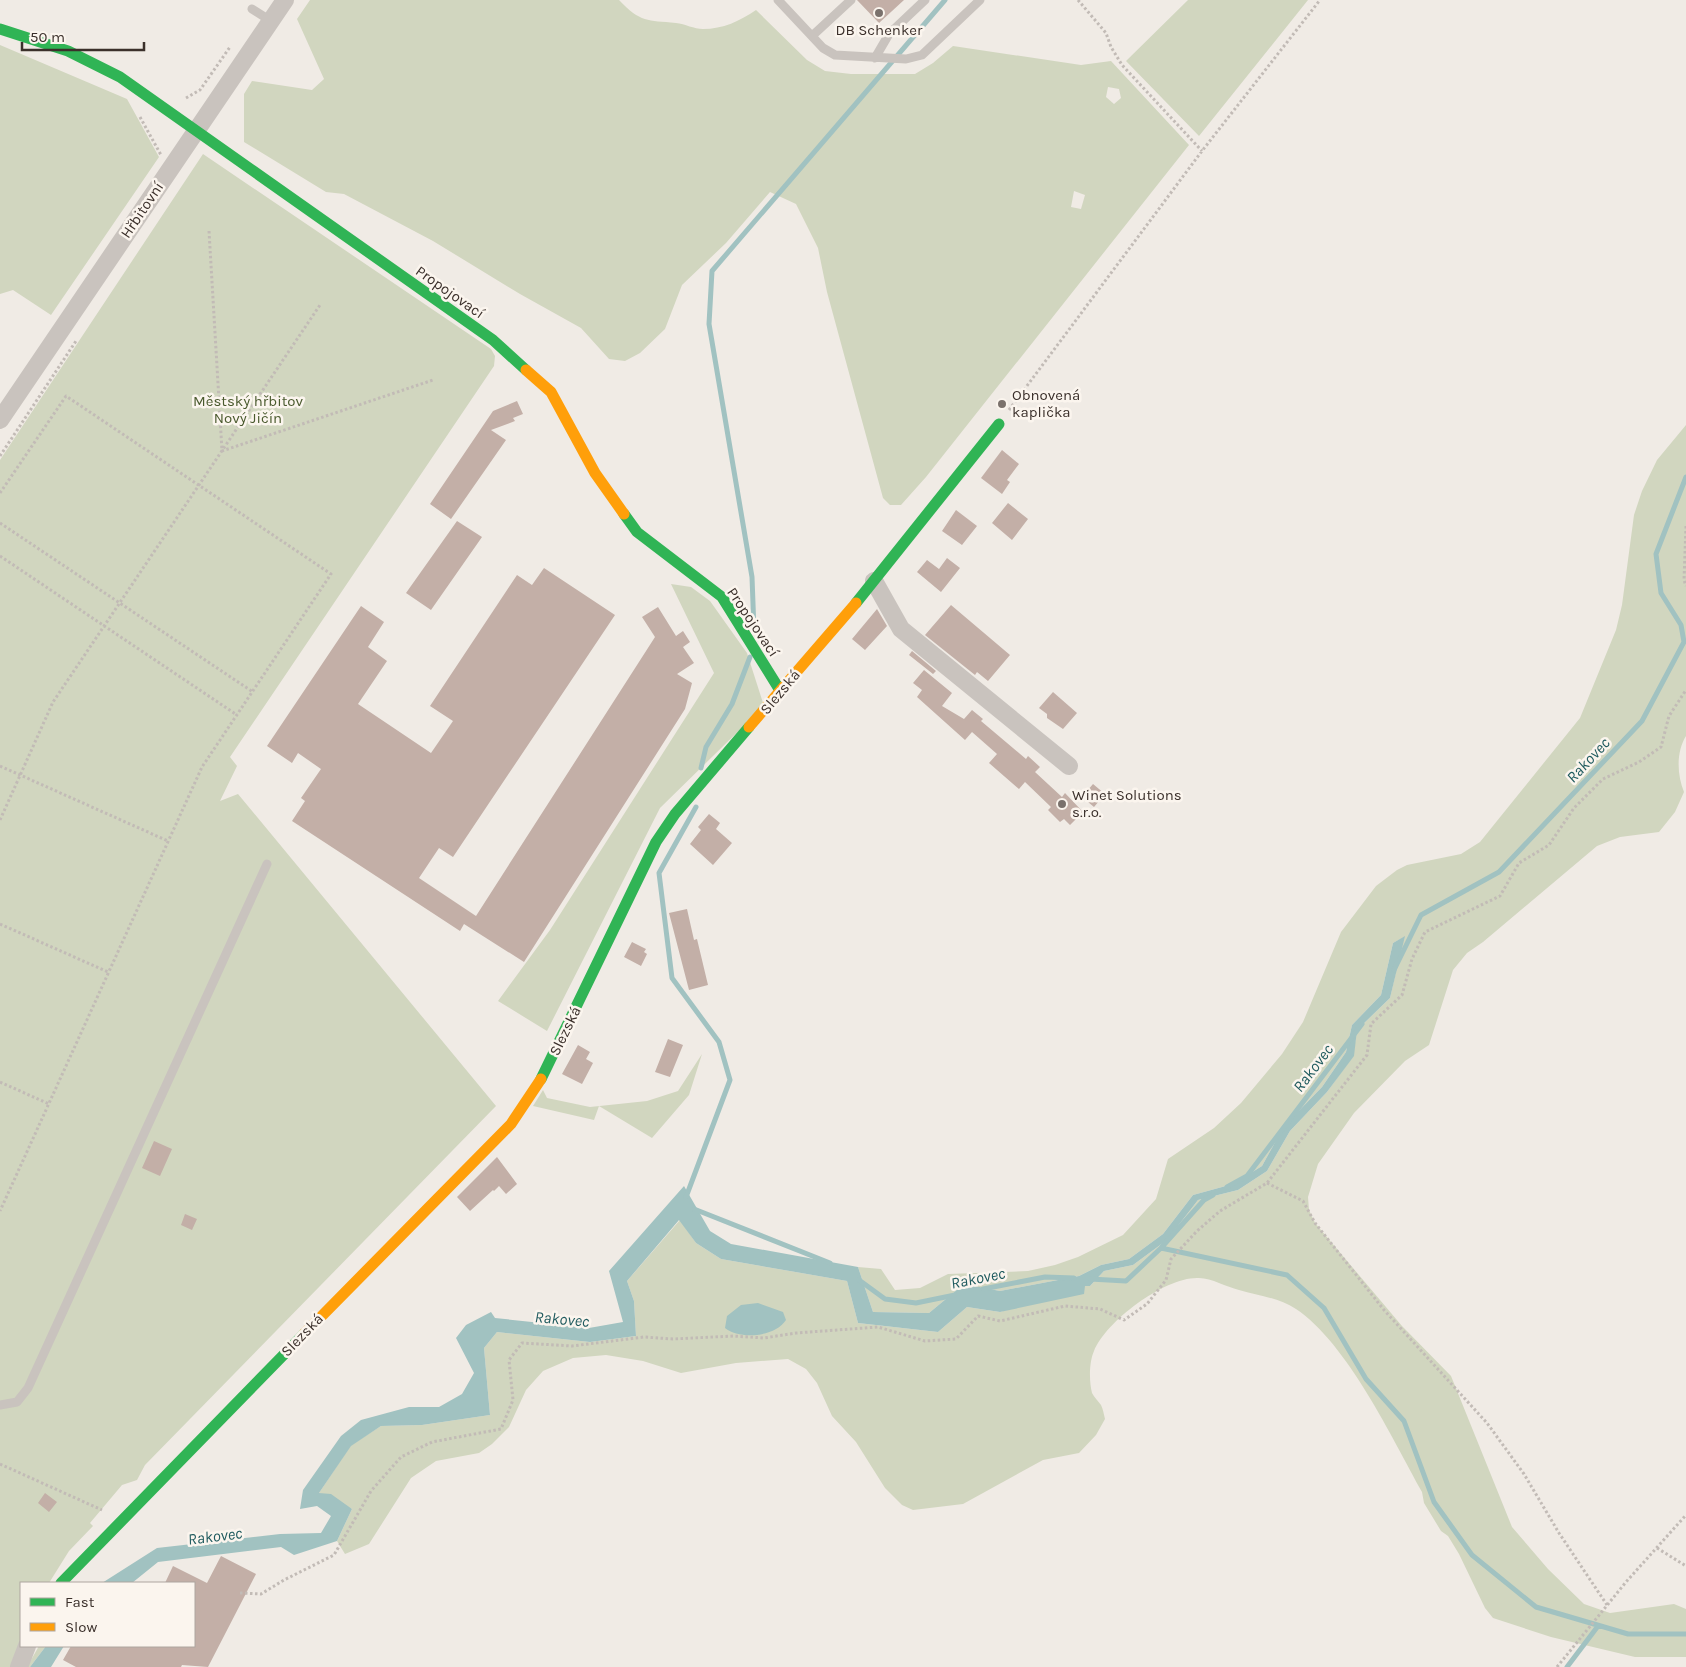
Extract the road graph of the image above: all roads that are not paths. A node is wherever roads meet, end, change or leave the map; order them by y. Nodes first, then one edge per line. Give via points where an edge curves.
1 (285, 0) edge
2 (778, 0) edge
3 (851, 0) edge
4 (925, 0) edge
5 (980, 0) edge
6 (252, 9) dead end
7 (271, 21) junction
8 (0, 29) edge
9 (812, 36) junction
10 (875, 58) junction
11 (196, 131) junction
12 (0, 420) edge
13 (999, 424) road end
14 (874, 581) junction
15 (781, 692) junction
16 (1068, 766) dead end
17 (267, 864) dead end
18 (0, 1405) edge
19 (62, 1582) edge
20 (27, 1647) edge
21 (18, 1667) edge

1 - 7 street, Hřbitovní
2 - 9 lane
3 - 9 lane
4 - 10 lane via 889,34
5 - 10 lane via 922,55 906,59
6 - 7 lane
7 - 11 street, Hřbitovní
8 - 11 street, Propojovací via 94,62 145,93
9 - 10 lane via 835,55
11 - 12 street, Hřbitovní
11 - 15 street, Propojovací via 493,340 551,392 596,473 637,532 722,597
13 - 14 street, Slezská
14 - 15 street, Slezská
14 - 16 street via 901,629
15 - 19 street, Slezská via 675,814 656,842 538,1086 512,1124 470,1163
17 - 18 lane via 28,1388 17,1402
20 - 21 street

